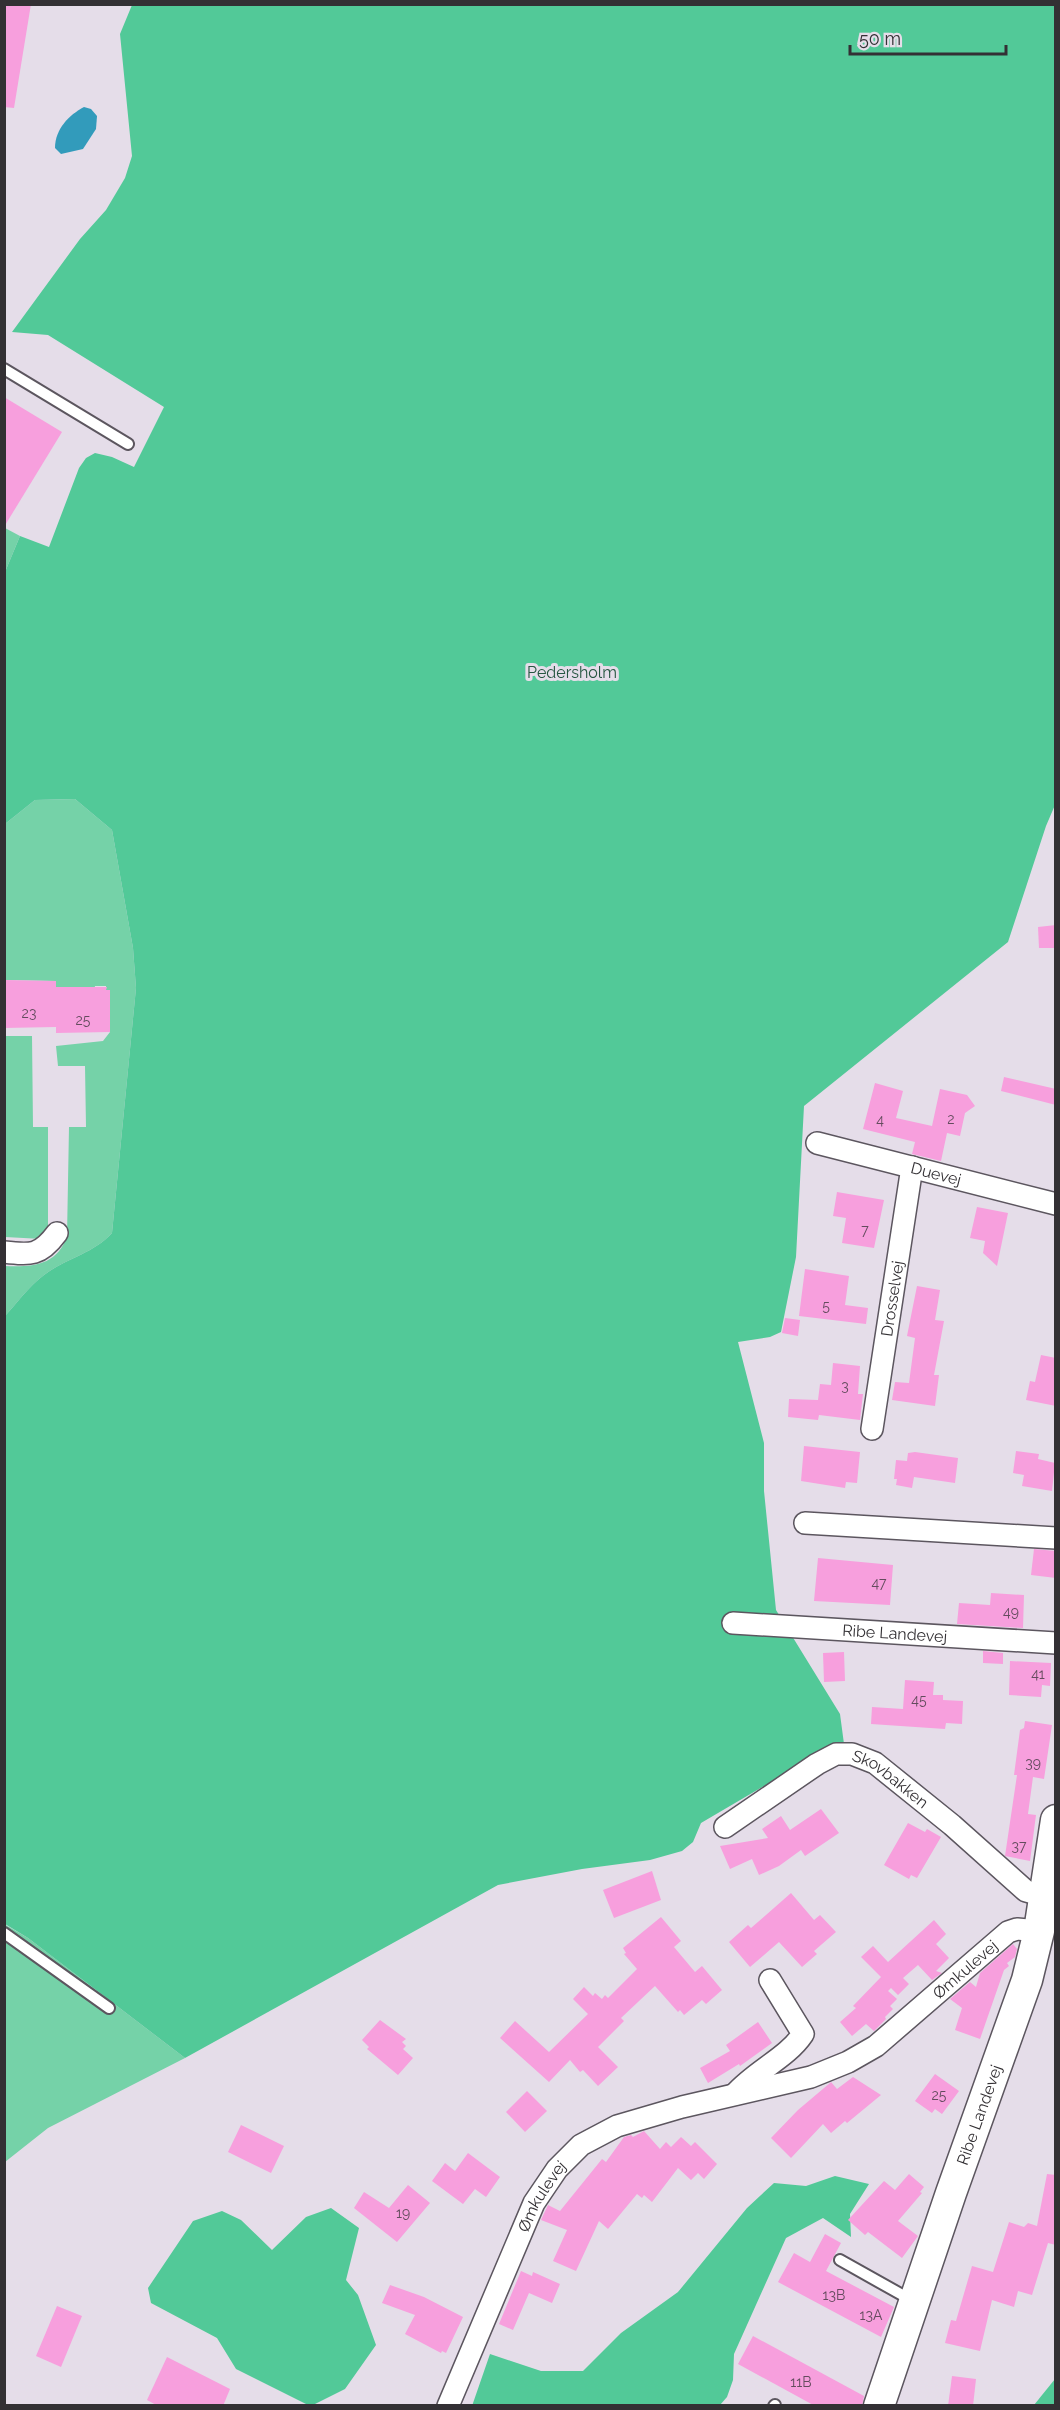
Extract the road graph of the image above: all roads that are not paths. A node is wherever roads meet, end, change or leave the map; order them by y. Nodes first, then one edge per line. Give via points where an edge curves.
1 (4, 369) edge
2 (128, 444) dead end
3 (817, 1143) dead end
4 (912, 1167) junction
5 (1056, 1204) edge
6 (57, 1233) dead end
7 (4, 1252) edge
8 (872, 1429) dead end
9 (805, 1523) dead end
10 (1056, 1538) edge
11 (733, 1623) dead end
12 (1056, 1643) edge
13 (1056, 1820) edge
14 (725, 1827) dead end
15 (1044, 1896) junction
16 (1039, 1931) junction
17 (4, 1933) edge
18 (770, 1980) dead end
19 (109, 2008) dead end
20 (735, 2095) junction
21 (840, 2260) dead end
22 (915, 2302) junction
23 (448, 2406) edge
24 (879, 2406) edge

1 - 2 lane
3 - 4 street, Duevej
4 - 5 street, Duevej
4 - 8 street, Drosselvej
6 - 7 street via 48,1245 31,1255
9 - 10 street
11 - 12 street, Ribe Landevej
13 - 15 main road, Ribe Landevej
14 - 15 street, Skovbakken via 817,1764 836,1754 852,1754 874,1763 1026,1891
15 - 16 main road, Ribe Landevej
16 - 20 street, Ømkulevej via 1008,1932 876,2046 848,2062 811,2077
16 - 22 main road, Ribe Landevej via 1027,1980
17 - 19 lane
18 - 20 street via 803,2034 796,2045 748,2079
20 - 23 street, Ømkulevej via 617,2126 581,2145 558,2169 534,2202
21 - 22 lane
22 - 24 main road, Ribe Landevej

